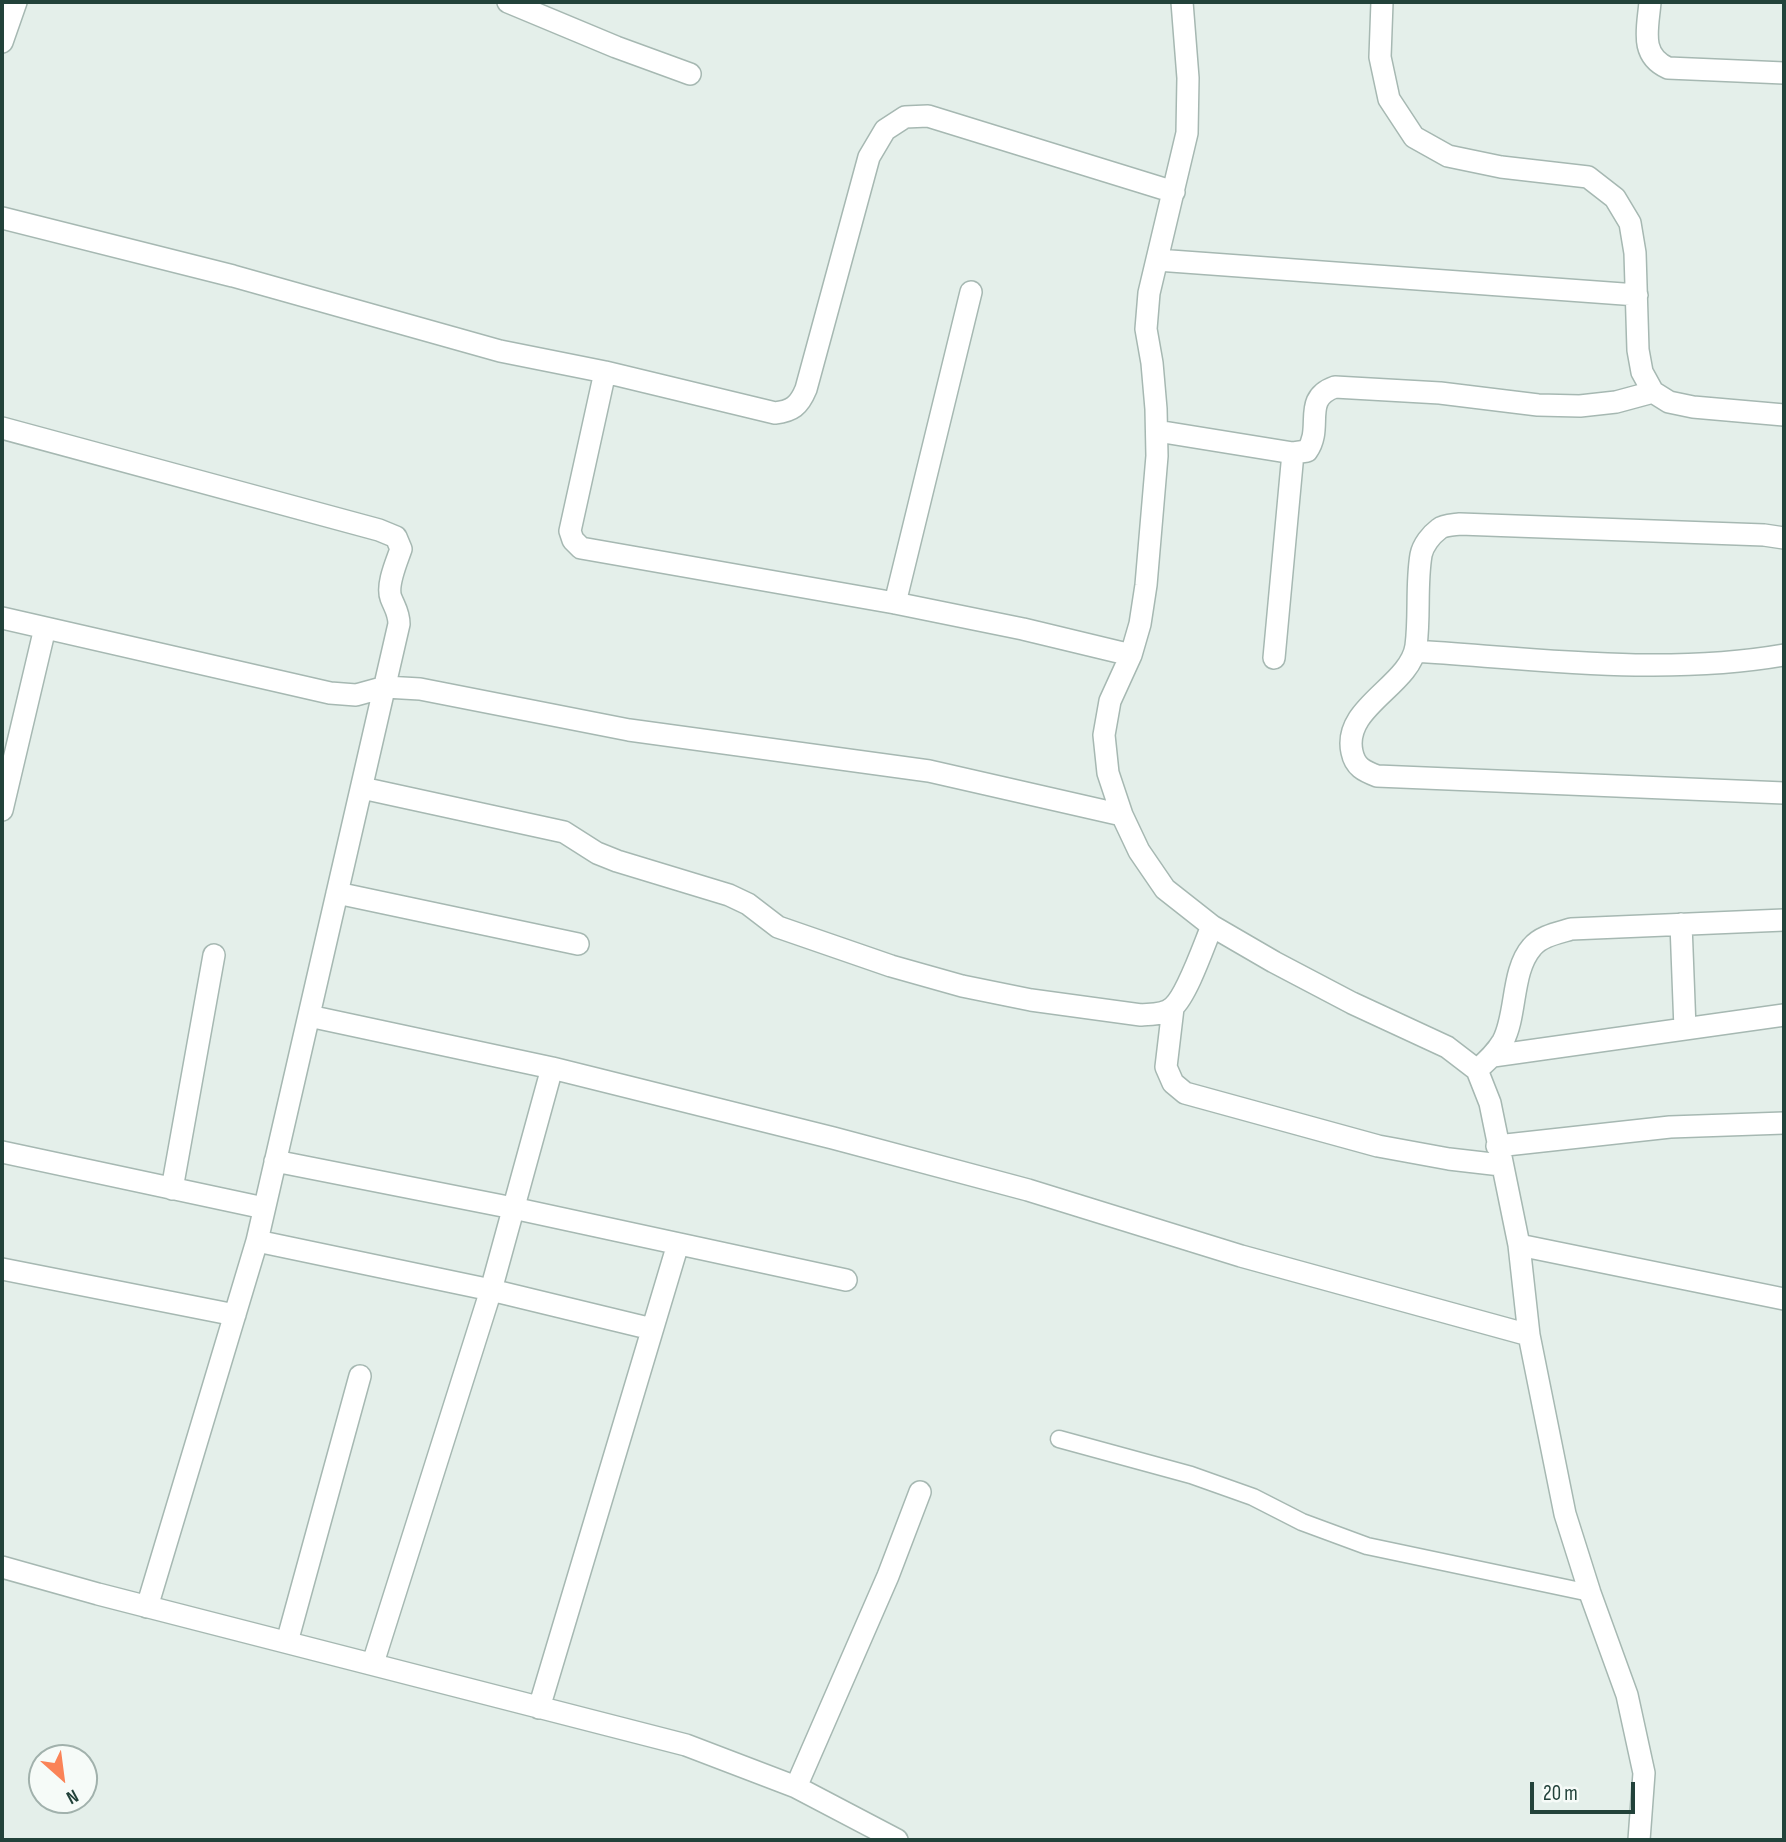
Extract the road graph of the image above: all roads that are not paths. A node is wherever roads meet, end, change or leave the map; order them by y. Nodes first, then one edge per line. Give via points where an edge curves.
1 (16, 2) edge
2 (1182, 2) edge
3 (1382, 2) edge
4 (1650, 2) edge
5 (518, 3) edge
6 (2, 42) edge
7 (1784, 73) edge
8 (690, 74) dead end
9 (1174, 192) junction
10 (2, 218) edge
11 (1157, 260) junction
12 (971, 292) dead end
13 (1637, 295) junction
14 (605, 372) junction
15 (1653, 392) junction
16 (1784, 415) edge
17 (2, 428) edge
18 (1157, 431) junction
19 (1293, 453) junction
20 (1784, 538) edge
21 (895, 603) junction
22 (2, 618) edge
23 (45, 628) junction
24 (1415, 651) junction
25 (1130, 655) junction
26 (1784, 655) edge
27 (1274, 658) dead end
28 (385, 687) junction
29 (362, 788) junction
30 (1784, 793) edge
31 (2, 810) edge
32 (1122, 814) junction
33 (337, 893) junction
34 (1784, 920) edge
35 (1681, 924) junction
36 (1212, 926) junction
37 (578, 944) dead end
38 (214, 955) dead end
39 (1172, 1008) junction
40 (1784, 1015) edge
41 (309, 1016) junction
42 (1685, 1029) junction
43 (1485, 1063) junction
44 (552, 1068) junction
45 (1784, 1123) edge
46 (2, 1152) edge
47 (1499, 1155) junction
48 (275, 1161) junction
49 (172, 1189) junction
50 (264, 1208) junction
51 (513, 1208) junction
52 (257, 1241) junction
53 (678, 1244) junction
54 (1519, 1245) junction
55 (2, 1269) edge
56 (846, 1280) dead end
57 (491, 1290) junction
58 (1784, 1299) edge
59 (235, 1315) junction
60 (652, 1329) junction
61 (1529, 1335) junction
62 (360, 1376) dead end
63 (1059, 1439) dead end
64 (920, 1492) dead end
65 (2, 1567) edge
66 (1590, 1593) junction
67 (148, 1607) junction
68 (287, 1642) junction
69 (373, 1663) junction
70 (539, 1707) junction
71 (796, 1787) junction
72 (897, 1840) edge
73 (1639, 1840) edge

1 - 6 street
2 - 9 street via 1187,133
3 - 13 street via 1380,57 1389,99 1414,137 1448,156 1588,177 1615,198 1630,223
4 - 7 street via 1647,39 1656,62 1668,68
5 - 8 street
9 - 11 street
9 - 14 street via 928,116 905,117 886,130 869,157 806,389 790,411 775,413
10 - 14 street via 233,276 500,351
11 - 13 street
11 - 18 street via 1146,329
12 - 21 street
13 - 15 street via 1638,351
14 - 21 street via 570,531 580,548
15 - 16 street via 1669,402 1693,407
15 - 19 street via 1580,406 1335,387 1323,391 1316,402 1314,441 1307,451
17 - 28 street via 396,537 401,549 390,597 399,624
18 - 19 street
18 - 25 street via 1146,585
19 - 27 street
20 - 24 street via 1460,524 1441,527 1421,553
21 - 25 street
22 - 23 street
23 - 28 street via 330,694 356,695
23 - 31 street
24 - 26 street via 1643,666 1712,665
24 - 30 street via 1353,729 1349,738 1352,756 1361,770 1377,776
25 - 32 street via 1110,701 1104,735 1108,774
28 - 29 street
28 - 32 street via 420,689 628,730 929,771
29 - 33 street
29 - 39 street via 564,832 617,861 729,895 778,927 962,986 1141,1015
32 - 36 street via 1139,851 1165,889
33 - 37 street
33 - 41 street
34 - 35 street
35 - 42 street
35 - 43 street via 1571,929 1532,947 1521,971 1504,1039
36 - 39 street
36 - 43 street via 1341,997
38 - 49 street
39 - 47 street via 1166,1067 1172,1083 1185,1093 1378,1146 1449,1159
40 - 42 street
41 - 44 street
41 - 48 street
42 - 43 street
43 - 47 street
44 - 51 street
44 - 61 street via 1028,1190 1241,1256
45 - 47 street via 1670,1127
46 - 49 street
47 - 54 street
48 - 50 street
48 - 51 street
49 - 50 street
50 - 52 street
51 - 53 street
51 - 57 street
52 - 57 street
52 - 59 street
53 - 56 street
53 - 60 street
54 - 58 street
54 - 61 street
55 - 59 street
57 - 60 street
57 - 69 street
59 - 67 street
60 - 70 street
61 - 66 street via 1565,1514
62 - 68 street
63 - 66 lane via 1191,1475 1367,1546
64 - 71 street
65 - 67 street
66 - 73 street via 1628,1695 1644,1773
67 - 68 street
68 - 69 street
69 - 70 street
70 - 71 street via 686,1745
71 - 72 street

